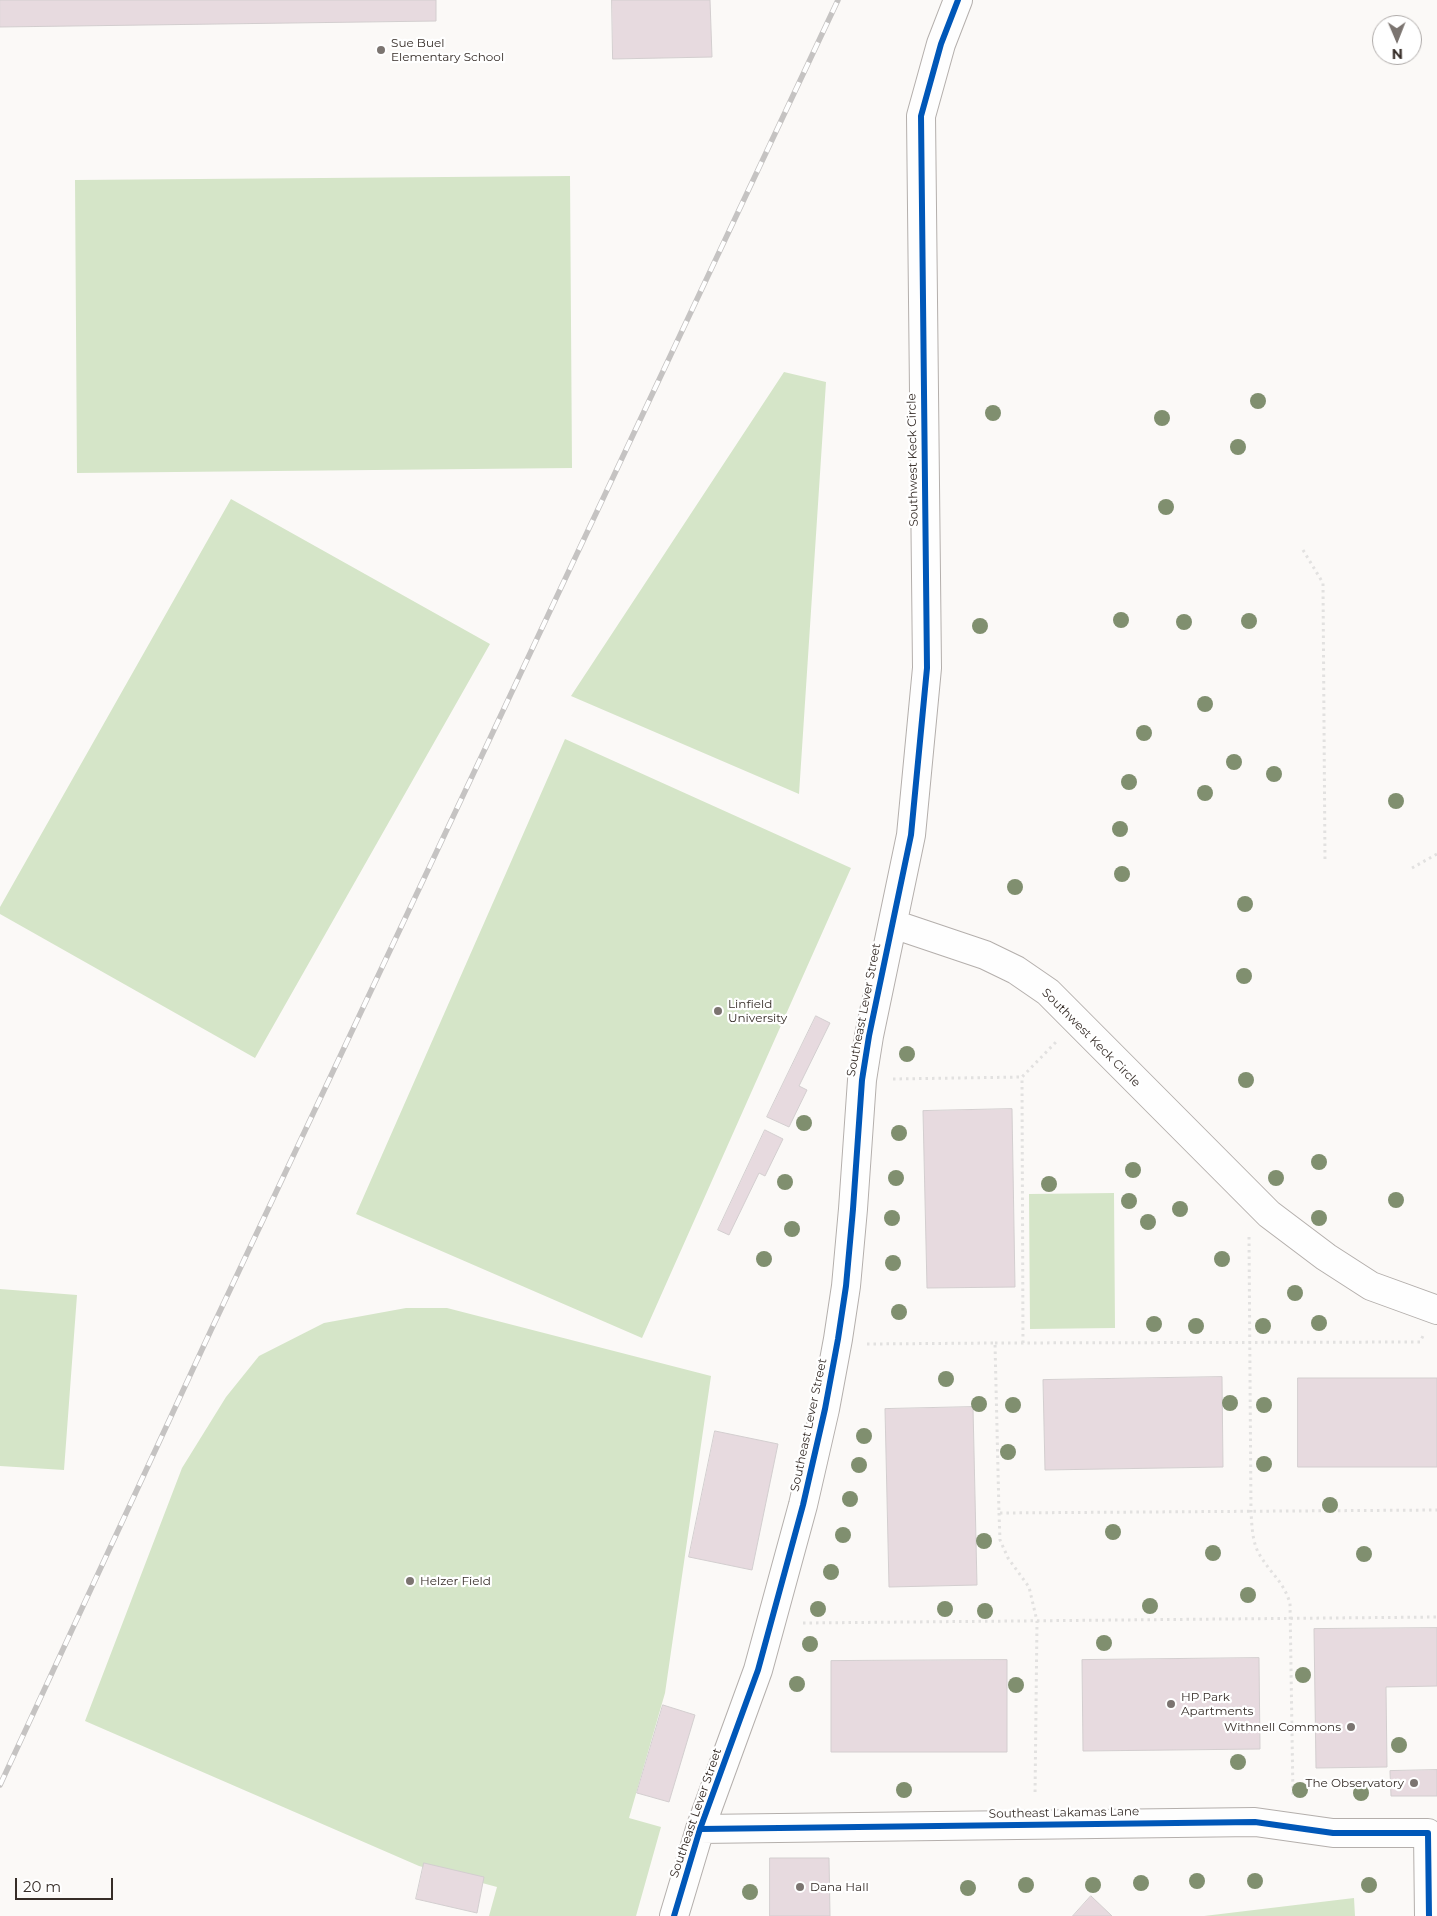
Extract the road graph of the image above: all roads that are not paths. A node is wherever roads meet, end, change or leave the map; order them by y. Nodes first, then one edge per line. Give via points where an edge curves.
1 (958, 0) edge
2 (893, 924) junction
3 (1436, 1310) edge
4 (700, 1829) junction
5 (674, 1916) edge
6 (1429, 1916) edge

1 - 2 street, Southwest Keck Circle via 941,44 921,116 927,668 911,835
2 - 3 street, Southwest Keck Circle via 985,955 1016,970 1048,992 1269,1214 1371,1286
2 - 4 street, Southeast Lever Street via 862,1080 853,1209 838,1340 803,1505 758,1670
4 - 5 street, Southeast Lever Street
4 - 6 street, Southeast Lakamas Lane via 1255,1822 1333,1833 1428,1833

